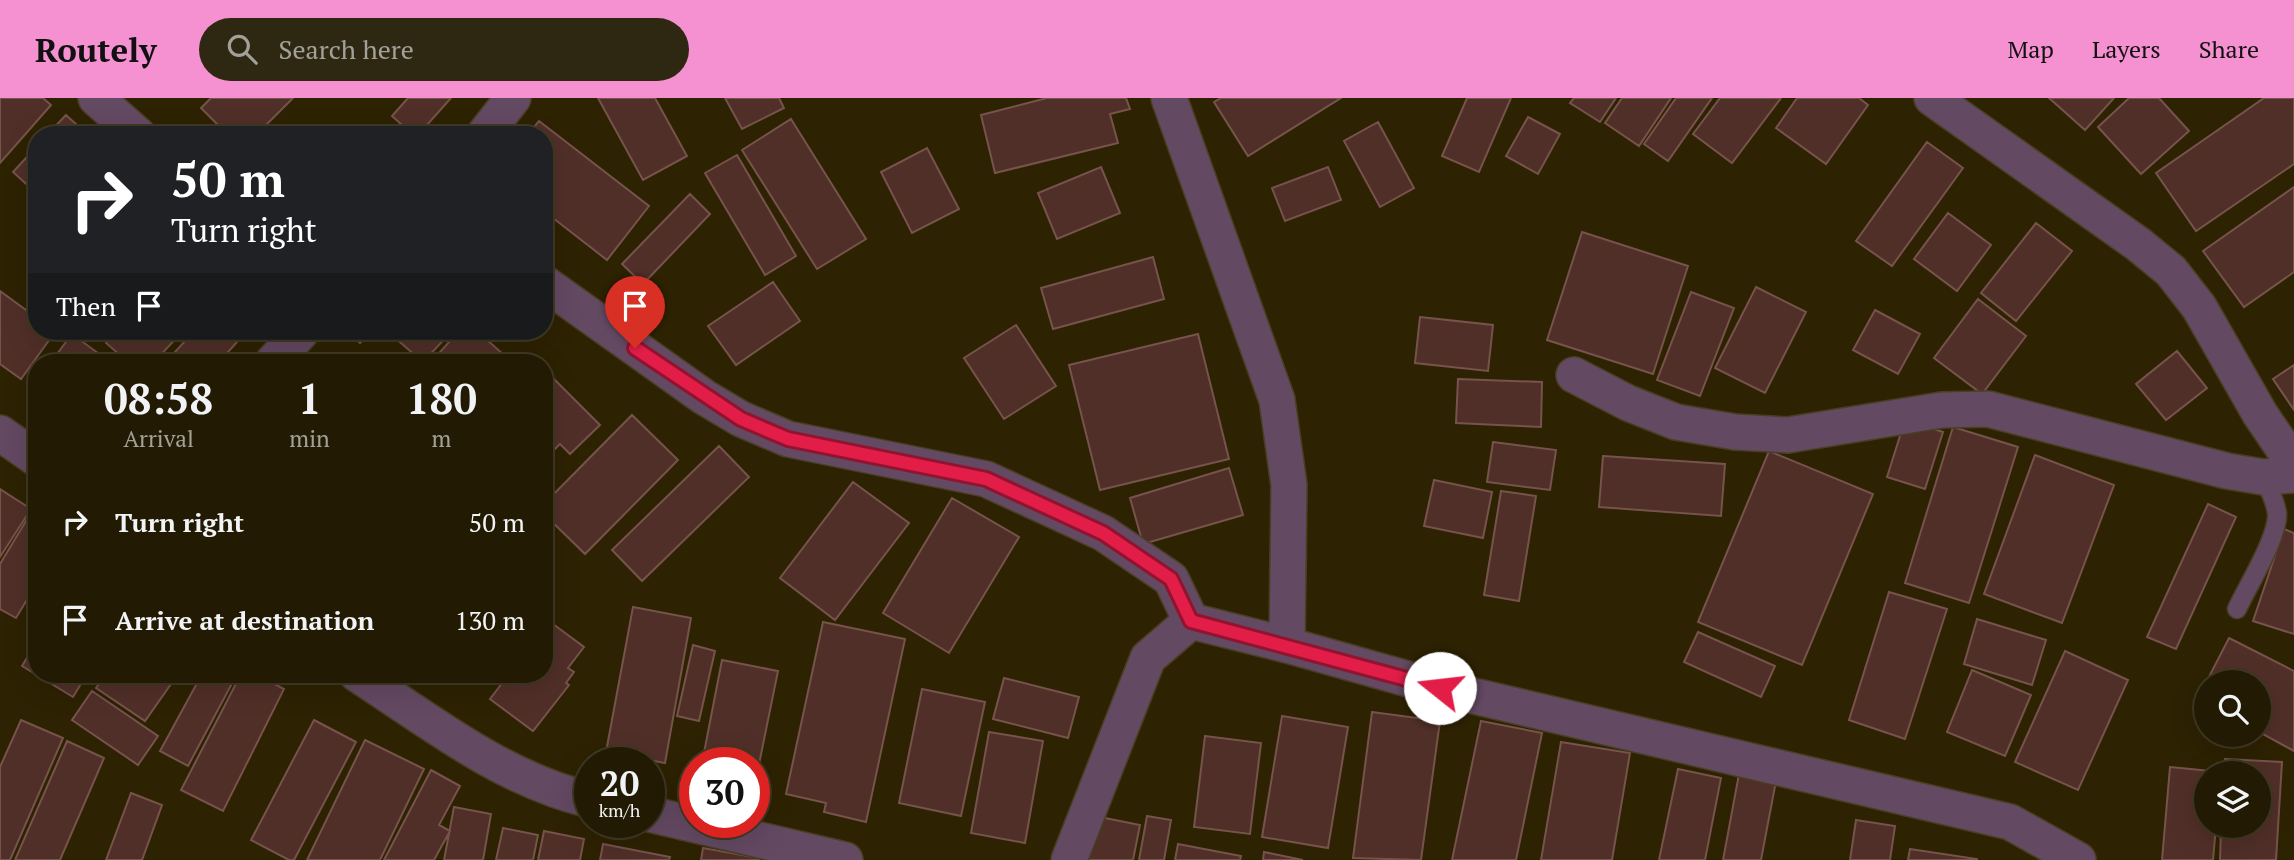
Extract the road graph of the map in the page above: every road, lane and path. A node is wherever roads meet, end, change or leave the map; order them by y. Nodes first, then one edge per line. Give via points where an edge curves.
1 (96, 98) edge
2 (513, 98) edge
3 (1169, 98) edge
4 (1932, 98) edge
5 (128, 126) edge
6 (491, 126) edge
7 (553, 289) edge
8 (294, 340) edge
9 (280, 354) edge
10 (1574, 375) dead end
11 (0, 433) edge
12 (28, 453) edge
13 (2284, 472) edge
14 (2237, 609) dead end
15 (1191, 621) junction
16 (1287, 645) junction
17 (371, 683) edge
18 (574, 795) edge
19 (665, 818) edge
20 (845, 860) edge
21 (1069, 860) edge
22 (2078, 860) edge

1 - 5 street
2 - 6 street
3 - 16 street via 1277,400 1289,485
4 - 13 street via 2171,271 2199,307 2260,414
7 - 15 street via 741,419 788,439 986,479 1103,533 1171,579
8 - 9 street
10 - 13 street via 1628,404 1676,422 1735,432 1788,435 1942,410 1988,409 2227,471
11 - 12 street
13 - 14 lane via 2273,495 2274,530
15 - 16 street
15 - 21 street via 1148,658
16 - 22 street via 1454,691 2010,822
17 - 18 street via 485,758 533,782
19 - 20 street

